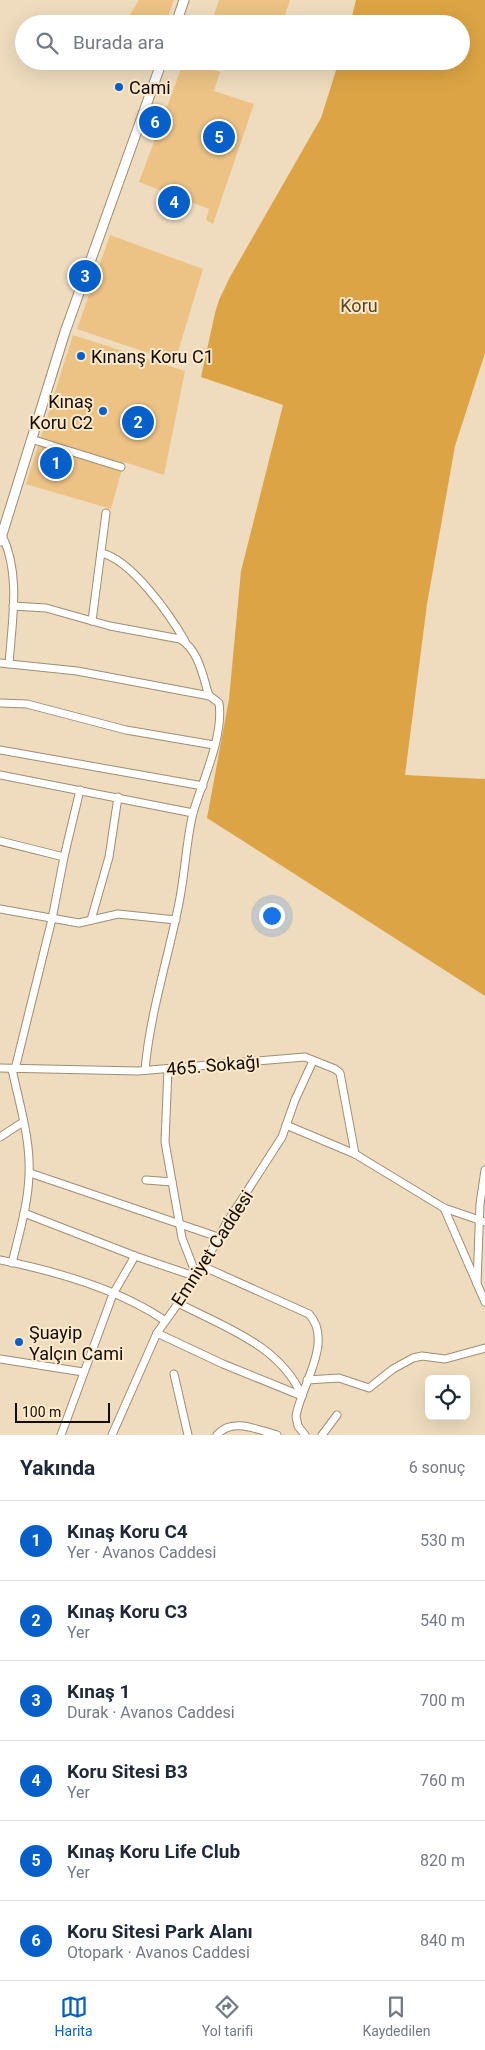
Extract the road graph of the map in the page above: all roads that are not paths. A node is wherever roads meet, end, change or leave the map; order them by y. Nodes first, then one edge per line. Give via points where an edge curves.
1 (184, 0) edge
2 (179, 15) edge
3 (159, 70) edge
4 (31, 439) junction
5 (121, 467) dead end
6 (106, 513) dead end
7 (1, 538) edge
8 (101, 553) junction
9 (13, 606) junction
10 (92, 621) junction
11 (187, 644) junction
12 (0, 663) edge
13 (9, 664) junction
14 (208, 696) junction
15 (0, 703) edge
16 (214, 745) junction
17 (0, 750) edge
18 (0, 776) edge
19 (204, 786) junction
20 (80, 790) junction
21 (118, 797) junction
22 (193, 812) junction
23 (0, 841) edge
24 (64, 857) junction
25 (0, 909) edge
26 (52, 919) junction
27 (91, 920) junction
28 (176, 920) junction
29 (313, 1061) junction
30 (0, 1068) edge
31 (13, 1069) junction
32 (168, 1069) junction
33 (145, 1070) junction
34 (23, 1122) junction
35 (286, 1125) junction
36 (0, 1137) edge
37 (355, 1154) junction
38 (485, 1170) edge
39 (30, 1173) junction
40 (146, 1180) dead end
41 (172, 1182) junction
42 (444, 1208) junction
43 (24, 1213) junction
44 (482, 1221) edge
45 (179, 1223) junction
46 (218, 1237) junction
47 (135, 1256) junction
48 (0, 1260) edge
49 (12, 1263) junction
50 (202, 1266) junction
51 (197, 1277) junction
52 (477, 1284) junction
53 (113, 1294) junction
54 (485, 1302) edge
55 (178, 1303) junction
56 (164, 1320) junction
57 (157, 1333) junction
58 (485, 1348) edge
59 (0, 1359) edge
60 (83, 1372) junction
61 (174, 1374) dead end
62 (307, 1380) junction
63 (302, 1396) junction
64 (336, 1415) dead end
65 (61, 1435) edge
66 (112, 1435) edge
67 (188, 1435) edge
68 (217, 1435) edge
69 (277, 1435) edge
70 (305, 1435) edge
71 (322, 1435) edge

1 - 2 street
3 - 4 street via 68,323
4 - 5 street
4 - 7 street
6 - 8 street
7 - 9 street via 12,562
8 - 10 street
8 - 11 street via 115,557 128,567 164,609
9 - 10 street via 46,608
9 - 13 street
10 - 11 street via 176,638
11 - 14 street via 197,660
12 - 13 street
13 - 14 street via 85,672
14 - 16 street via 217,699 220,705
15 - 16 street via 27,704 126,730
16 - 19 street
17 - 19 street
18 - 20 street
19 - 22 street
20 - 21 street
20 - 24 street
21 - 22 street
21 - 27 street via 109,856
22 - 28 street
23 - 24 street
24 - 26 street
25 - 26 street
26 - 27 street via 79,923
26 - 31 street
27 - 28 street via 118,914
28 - 33 street via 152,1016
29 - 32 street, 465. Sokağı via 305,1057
29 - 35 street, Emniyet Caddesi
29 - 37 street, 465. Sokağı via 340,1073
30 - 31 street, 465. Sokağı
31 - 33 street, 465. Sokağı
31 - 34 street
32 - 33 street, 465. Sokağı
32 - 41 street via 165,1142
34 - 36 street
34 - 39 street
35 - 37 street
35 - 46 street, Emniyet Caddesi via 264,1167
37 - 42 street
38 - 44 street
39 - 43 street
39 - 45 street
40 - 41 street
41 - 45 street
42 - 44 street
42 - 52 street
43 - 47 street
43 - 49 street
44 - 52 street
45 - 46 street
45 - 51 street via 184,1248
46 - 50 street, Emniyet Caddesi
47 - 51 street
47 - 53 street
48 - 49 street
49 - 53 street
50 - 51 street, Emniyet Caddesi
50 - 62 street via 312,1317 318,1348
51 - 55 street, Emniyet Caddesi
52 - 54 street
53 - 56 street
53 - 60 street
55 - 56 street, Emniyet Caddesi
55 - 63 street via 265,1349 288,1372
56 - 57 street, Emniyet Caddesi
57 - 63 street
57 - 66 street, Emniyet Caddesi
58 - 62 street via 445,1359 413,1358 369,1388 339,1378
59 - 60 street
60 - 65 street
61 - 67 street
62 - 63 street
63 - 70 street via 296,1419
64 - 71 street
68 - 69 street via 225,1427 235,1424

